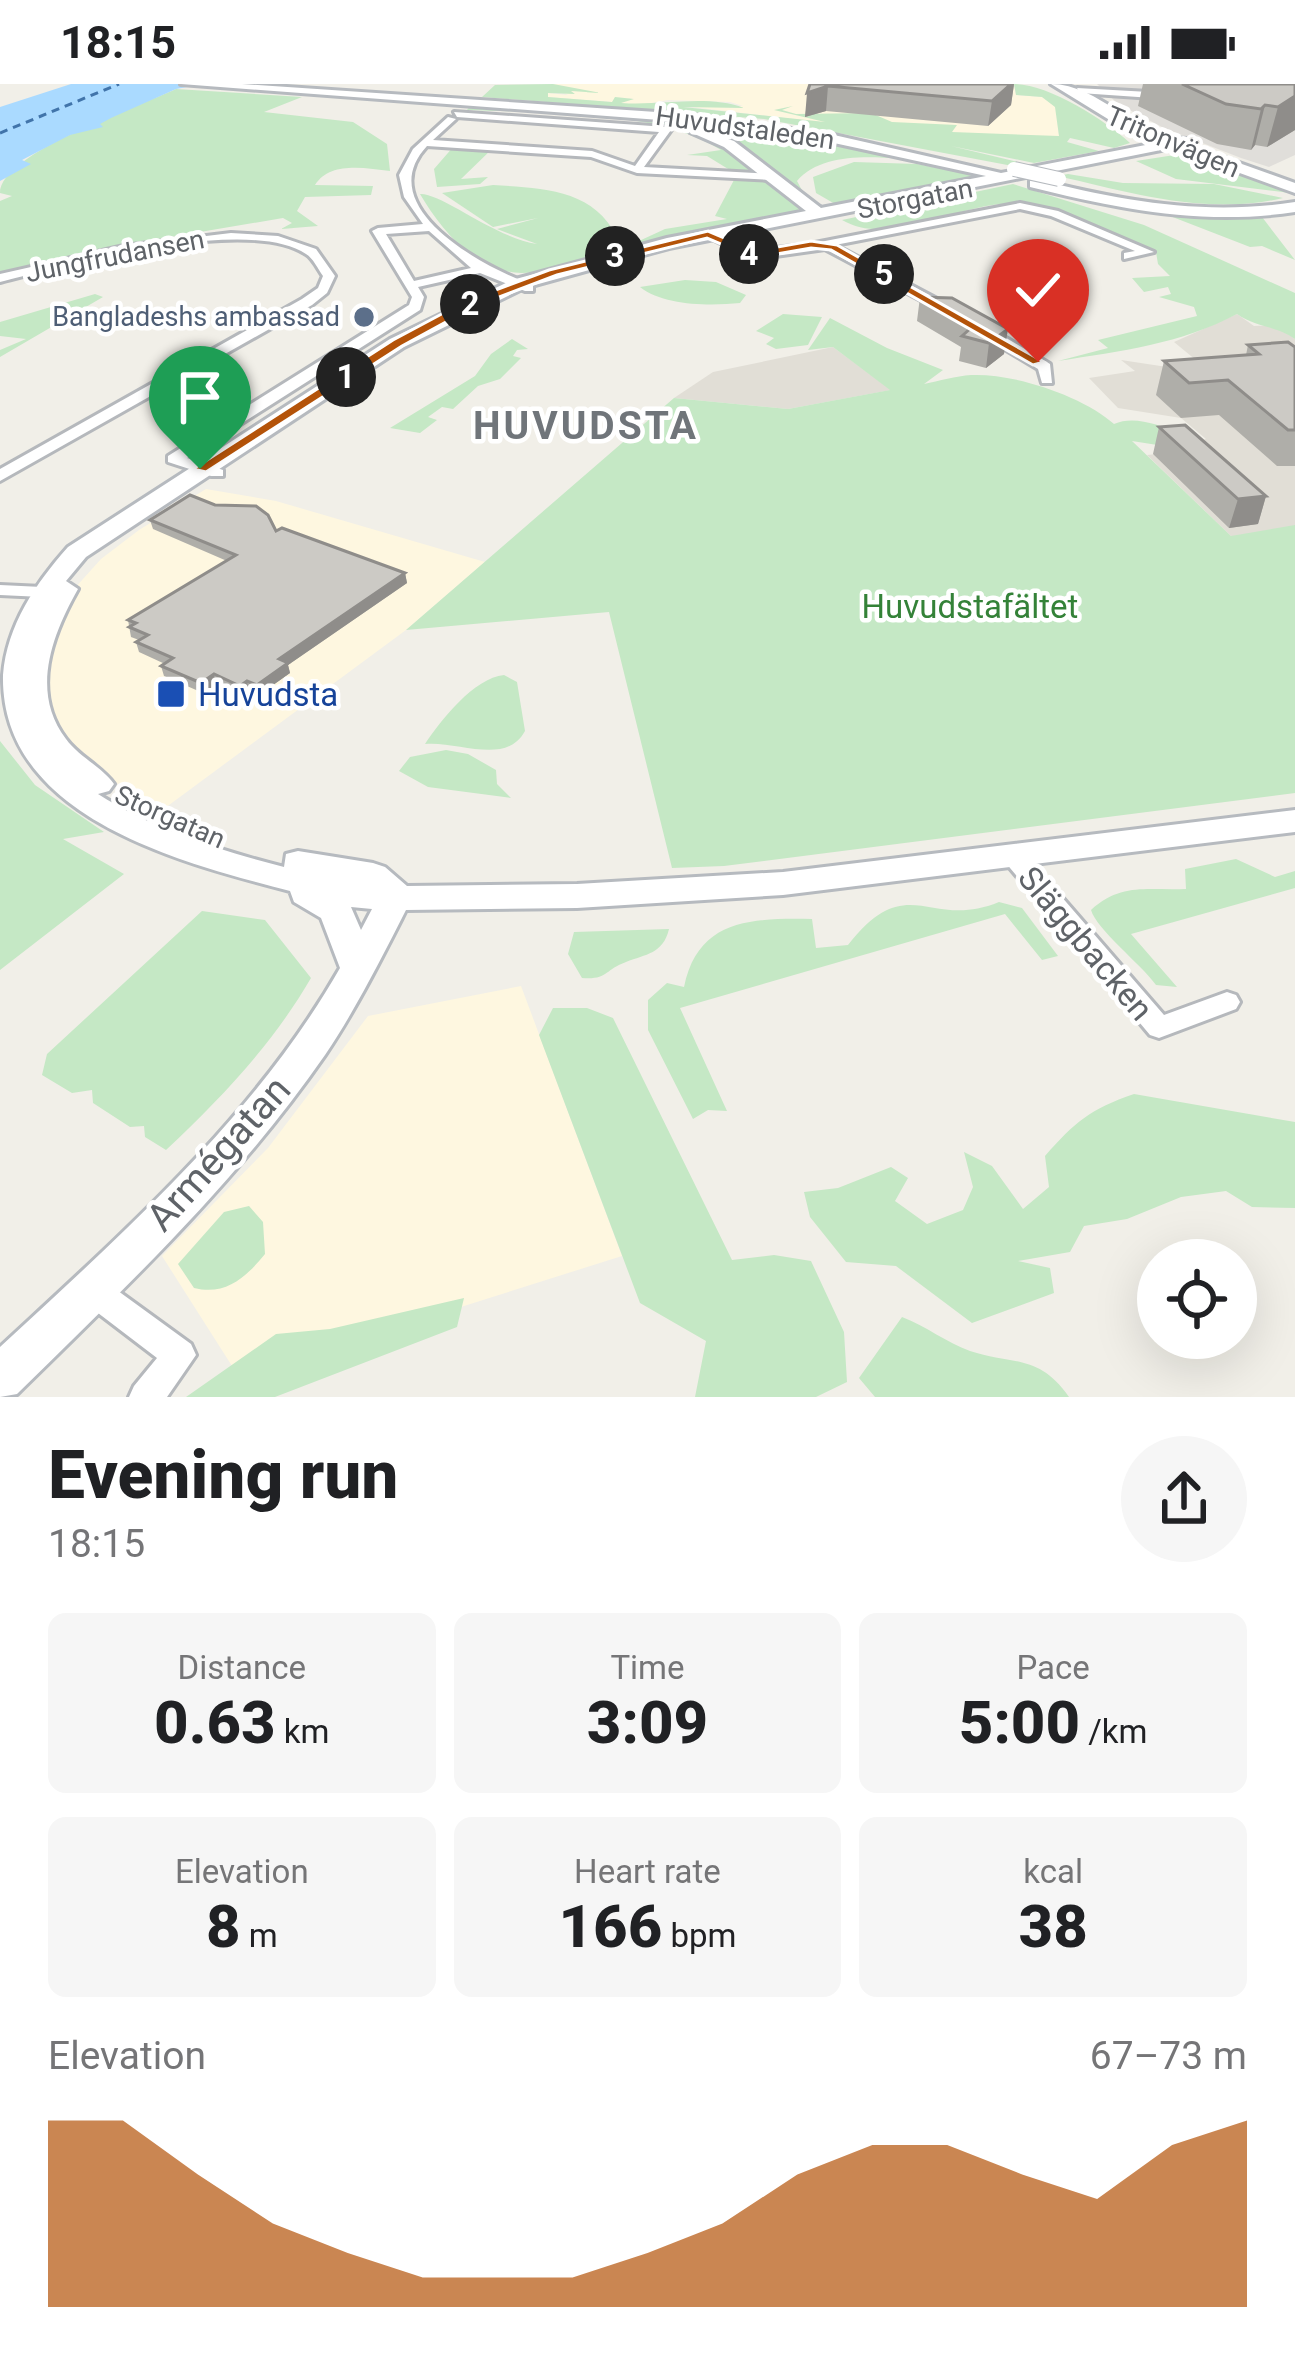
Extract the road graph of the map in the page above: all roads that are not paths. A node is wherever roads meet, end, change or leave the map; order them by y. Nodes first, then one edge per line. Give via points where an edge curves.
1 (187, 84) edge
2 (244, 84) edge
3 (1057, 84) edge
4 (1076, 87) edge
5 (338, 93) junction
6 (1183, 97) edge
7 (522, 105) junction
8 (565, 123) junction
9 (1119, 123) junction
10 (427, 143) junction
11 (1178, 145) junction
12 (540, 149) junction
13 (1137, 149) junction
14 (592, 154) junction
15 (646, 157) junction
16 (637, 170) junction
17 (773, 177) junction
18 (1295, 184) edge
19 (1295, 202) edge
20 (818, 213) junction
21 (433, 227) junction
22 (711, 236) junction
23 (819, 244) junction
24 (1128, 256) dead end
25 (482, 268) junction
26 (0, 278) edge
27 (412, 285) junction
28 (523, 286) junction
29 (1047, 380) dead end
30 (209, 471) junction
31 (0, 476) edge
32 (0, 590) edge
33 (38, 600) edge
34 (1295, 821) edge
35 (1013, 856) junction
36 (239, 867) junction
37 (396, 896) junction
38 (357, 967) junction
39 (1227, 1002) dead end
40 (92, 1290) junction
41 (0, 1378) edge
42 (146, 1397) edge

1 - 5 street, Huvudstaleden
2 - 5 street
3 - 9 street, Tritonvägen
4 - 6 street
4 - 11 street, Tritonvägen
5 - 7 street, Huvudstaleden
5 - 19 street, Huvudstaleden, bridge via 696,114 842,134 1210,206
7 - 17 street via 704,131
7 - 19 street, Huvudstaleden via 748,126 1169,214 1231,216
8 - 10 street via 454,116
8 - 12 street
8 - 15 street via 665,130
9 - 11 street, Tritonvägen
9 - 13 street via 1143,141
10 - 12 street
10 - 21 street via 404,173 406,193
11 - 13 street, Storgatan
11 - 18 street, Tritonvägen
11 - 22 street, Storgatan
12 - 14 street
13 - 20 street, Storgatan
14 - 15 street
14 - 16 street
15 - 16 street
16 - 17 street
17 - 20 street
20 - 22 street, Storgatan
21 - 25 street
21 - 27 street via 378,231
22 - 23 street via 754,255
22 - 28 street, Storgatan
23 - 24 street via 1020,206 1148,252
23 - 29 street via 1038,362
25 - 27 street
25 - 28 street
26 - 31 street, Jungfrudansen via 141,246 238,237 315,254 328,283
27 - 30 street via 415,308 174,460
28 - 30 street, Storgatan via 397,343
30 - 33 street, Storgatan
32 - 33 street
33 - 36 street, Storgatan via 13,641 7,682 12,716 38,760 110,815
33 - 37 street, Storgatan via 31,685 43,730 79,772 182,828 241,849 374,875
34 - 35 street, Storgatan
35 - 37 street, Storgatan via 614,897
35 - 39 street, Släggbacken via 1159,1028
36 - 37 street, Storgatan via 363,898
36 - 38 street, Storgatan via 326,902
37 - 38 street, Armégatan
38 - 40 street, Armégatan via 274,1096
40 - 41 street, Armégatan
40 - 42 street via 180,1354

